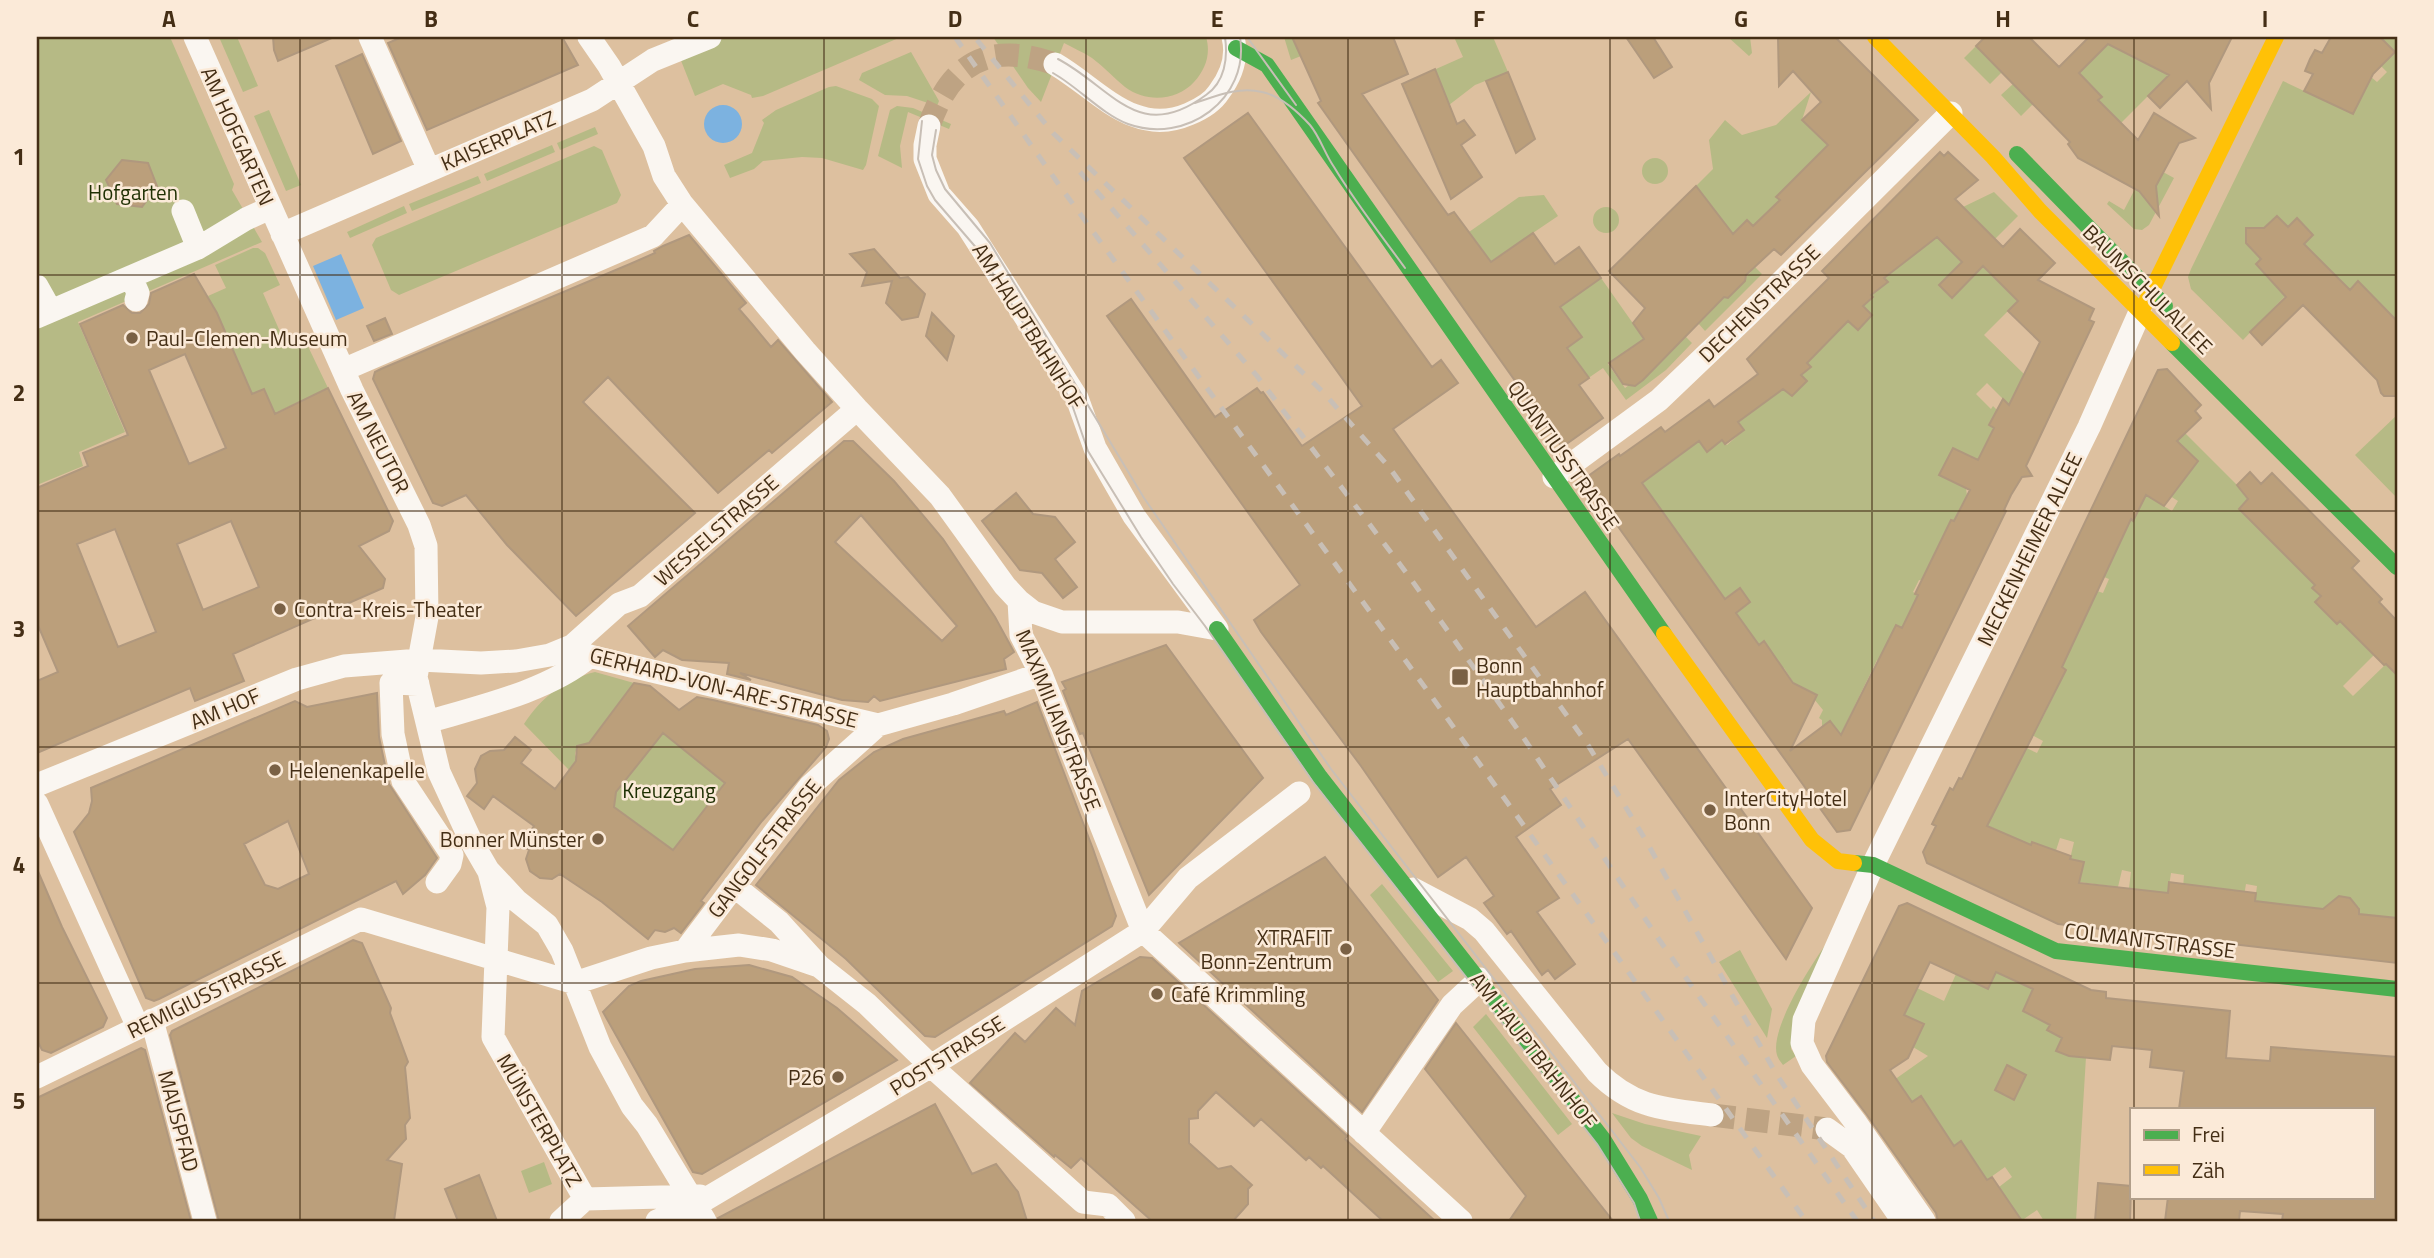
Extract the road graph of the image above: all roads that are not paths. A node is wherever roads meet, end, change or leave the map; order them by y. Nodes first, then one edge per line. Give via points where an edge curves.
1 (195, 37) edge
2 (370, 37) edge
3 (589, 37) edge
4 (710, 37) edge
5 (1875, 37) edge
6 (2276, 37) edge
7 (1234, 42) edge
8 (1055, 64) tunnel mouth
9 (618, 85) junction
10 (1951, 113) junction
11 (929, 125) tunnel mouth
12 (2002, 138) dead end
13 (429, 170) junction
14 (270, 208) junction
15 (678, 208) dead end
16 (183, 211) dead end
17 (282, 234) junction
18 (198, 248) junction
19 (131, 277) junction
20 (37, 286) edge
21 (2151, 291) junction
22 (136, 300) dead end
23 (2140, 312) junction
24 (44, 314) edge
25 (2176, 317) dead end
26 (343, 370) junction
27 (857, 409) junction
28 (1554, 477) junction
29 (2397, 567) edge
30 (1019, 601) junction
31 (1217, 629) junction
32 (581, 651) junction
33 (420, 660) junction
34 (1041, 674) junction
35 (418, 684) junction
36 (427, 722) junction
37 (878, 725) junction
38 (37, 785) edge
39 (37, 804) edge
40 (1291, 804) dead end
41 (1873, 865) junction
42 (488, 870) junction
43 (437, 882) dead end
44 (734, 886) junction
45 (1202, 886) dead end
46 (1407, 886) junction
47 (1171, 897) junction
48 (1143, 931) junction
49 (685, 951) junction
50 (494, 958) junction
51 (820, 966) junction
52 (1480, 979) junction
53 (575, 983) junction
54 (2397, 989) edge
55 (145, 1024) junction
56 (931, 1066) junction
57 (37, 1077) edge
58 (1712, 1115) tunnel mouth
59 (1827, 1129) tunnel mouth
60 (1364, 1133) junction
61 (585, 1199) junction
62 (699, 1205) edge
63 (1114, 1218) edge
64 (205, 1221) edge
65 (561, 1221) edge
66 (657, 1221) edge
67 (1461, 1221) edge
68 (1650, 1221) edge
69 (1903, 1221) edge
70 (1924, 1221) edge

1 - 14 street, AM HOFGARTEN
2 - 13 street
3 - 9 street, MAXIMILIANSTRASSE
4 - 9 street, KAISERPLATZ via 653,60
5 - 10 street, BAUMSCHULALLEE
6 - 21 street, MECKENHEIMER ALLEE
7 - 8 street via 1231,74 1217,96 1181,118 1159,121 1136,118 1118,109
7 - 28 street, QUANTIUSSTRASSE via 1267,65
9 - 13 street, KAISERPLATZ
9 - 27 street, MAXIMILIANSTRASSE via 682,204
10 - 23 street, BAUMSCHULALLEE
10 - 28 street, DECHENSTRASSE via 1659,400
11 - 31 street, AM HAUPTBAHNHOF via 925,159 939,194 968,227 1077,398 1095,449 1134,516
12 - 21 street, BAUMSCHULALLEE
13 - 17 street, KAISERPLATZ
14 - 17 street, AM HOFGARTEN
14 - 18 street
15 - 26 street via 653,236
16 - 18 street
17 - 26 street, AM NEUTOR
18 - 19 street
19 - 22 street
19 - 24 street
20 - 24 street
21 - 23 street, MECKENHEIMER ALLEE
21 - 25 street, BAUMSCHULALLEE
23 - 29 street, BAUMSCHULALLEE
23 - 41 street, MECKENHEIMER ALLEE via 2089,428
26 - 33 street, AM NEUTOR via 408,500 426,547 427,617
27 - 30 street, MAXIMILIANSTRASSE via 940,496
27 - 32 street, WESSELSTRASSE via 640,596 620,604
28 - 41 street, QUANTIUSSTRASSE via 1812,840 1838,861
30 - 31 street via 1062,622 1178,622
30 - 34 street, MAXIMILIANSTRASSE via 1021,635
31 - 46 street, AM HAUPTBAHNHOF via 1320,777
32 - 33 street, AM HOF via 481,663
32 - 36 street via 578,666 514,697
32 - 37 street, GERHARD-VON-ARE-STRASSE
33 - 35 street, AM NEUTOR
33 - 38 street, AM HOF via 344,666 297,679
34 - 37 street, GANGOLFSTRASSE
34 - 48 street, MAXIMILIANSTRASSE
35 - 36 street, AM NEUTOR
35 - 43 street via 391,683 393,734 403,781 452,855
36 - 42 street, MÜNSTERPLATZ via 439,772
37 - 44 street, GANGOLFSTRASSE via 810,786
39 - 55 street, MAUSPFAD
40 - 47 street, POSTSTRASSE via 1188,878
41 - 54 street, COLMANTSTRASSE via 2056,951
41 - 70 street, MECKENHEIMER ALLEE via 1804,1020 1802,1043 1812,1065
42 - 50 street, MÜNSTERPLATZ via 498,907
42 - 53 street, MÜNSTERPLATZ via 547,925
44 - 49 street, GANGOLFSTRASSE
44 - 51 street via 779,922
45 - 47 street
46 - 52 street, AM HAUPTBAHNHOF
46 - 58 street, AM HAUPTBAHNHOF via 1484,931 1613,1088 1648,1105
47 - 48 street, POSTSTRASSE
48 - 56 street, POSTSTRASSE
48 - 60 street, MAXIMILIANSTRASSE
49 - 51 street via 739,945
49 - 53 street
50 - 53 street
50 - 55 street, REMIGIUSSTRASSE via 368,921
50 - 61 street, MÜNSTERPLATZ via 492,1037
51 - 56 street
52 - 60 street via 1447,1011
52 - 68 street, AM HAUPTBAHNHOF via 1603,1139
53 - 62 street, MÜNSTERPLATZ via 600,1047 632,1106
55 - 57 street, REMIGIUSSTRASSE
55 - 64 street, MAUSPFAD
56 - 62 street, POSTSTRASSE
56 - 63 street via 1083,1202 1108,1205
59 - 69 street via 1852,1147
60 - 67 street, MAXIMILIANSTRASSE
61 - 62 street, MÜNSTERPLATZ
61 - 65 street, MÜNSTERPLATZ
62 - 66 street

